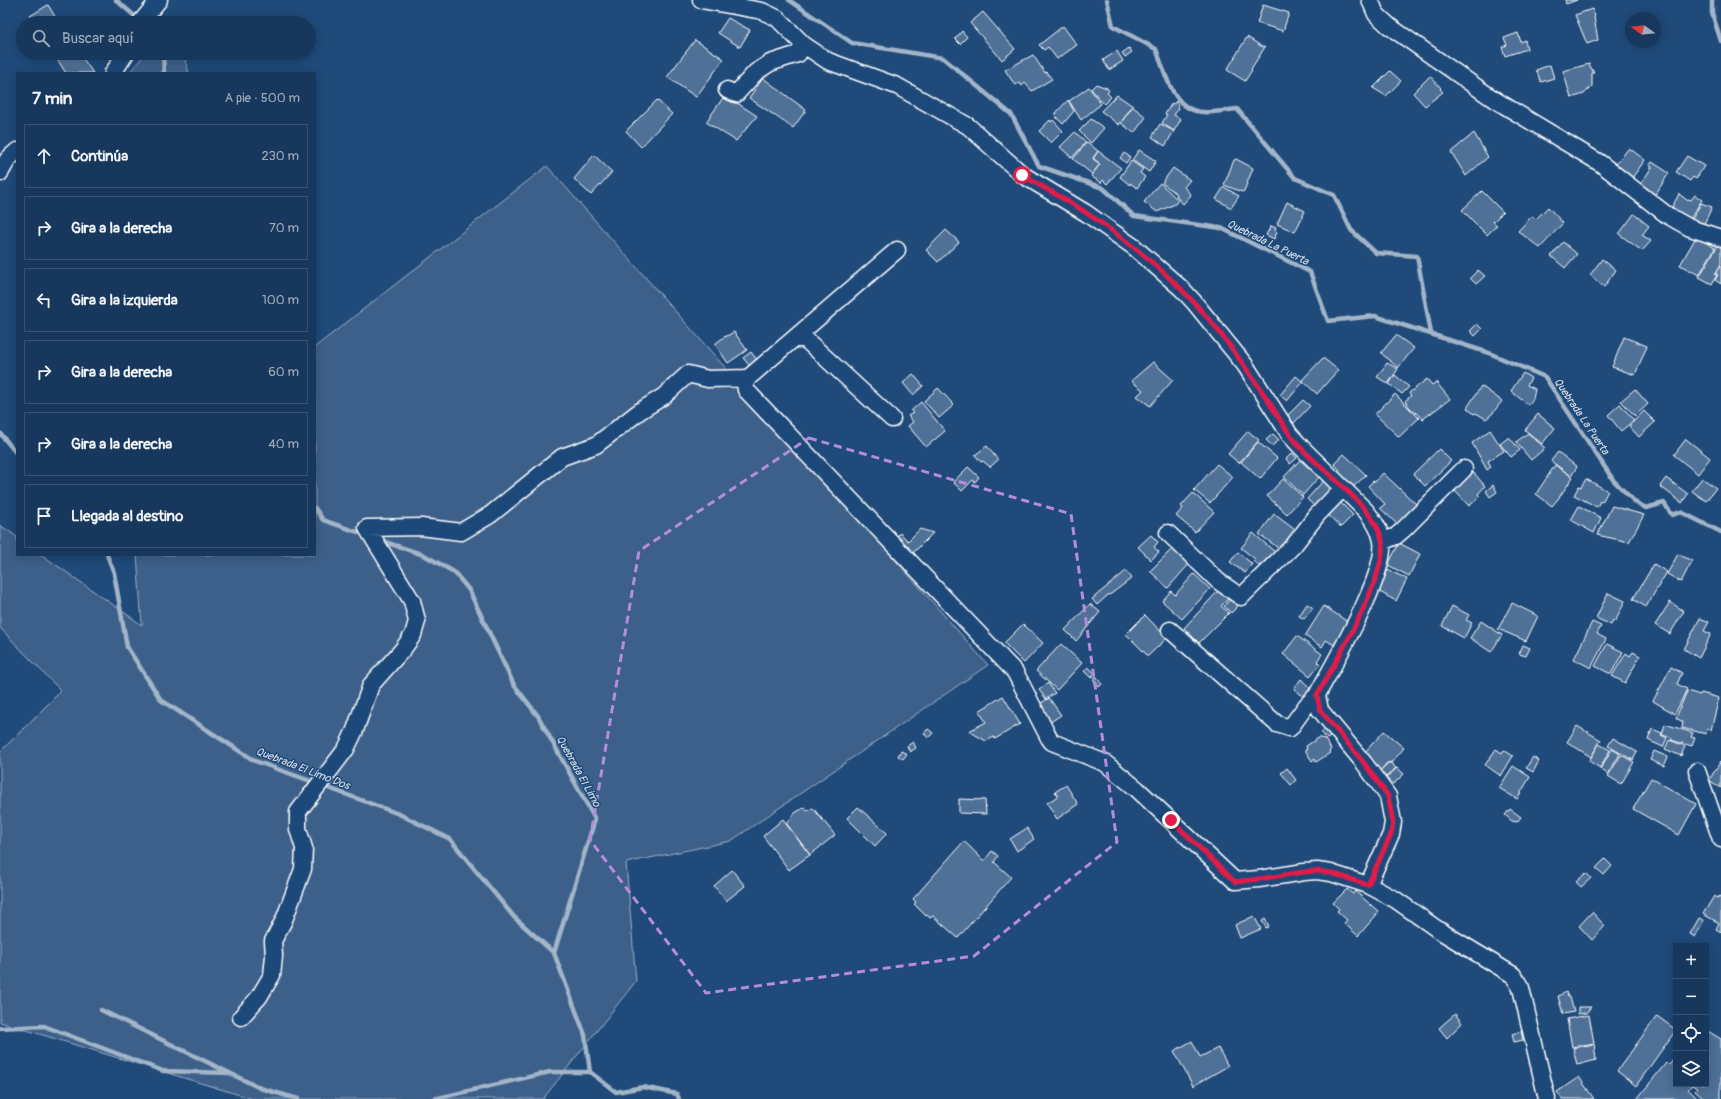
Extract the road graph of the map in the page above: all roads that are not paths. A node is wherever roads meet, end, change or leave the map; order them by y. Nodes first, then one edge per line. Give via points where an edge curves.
1 (159, 0) edge
2 (701, 0) edge
3 (1370, 0) edge
4 (146, 16) edge
5 (804, 45) junction
6 (121, 60) edge
7 (114, 72) edge
8 (727, 90) dead end
9 (16, 152) edge
10 (0, 173) edge
11 (1721, 238) edge
12 (897, 250) dead end
13 (794, 339) junction
14 (748, 378) junction
15 (892, 419) dead end
16 (1464, 469) dead end
17 (1343, 488) junction
18 (1168, 533) dead end
19 (1382, 542) junction
20 (1170, 630) dead end
21 (1317, 695) junction
22 (1697, 771) dead end
23 (1721, 838) edge
24 (1368, 885) junction
25 (241, 1017) dead end
26 (1547, 1099) edge

1 - 4 street
2 - 5 street via 772,15 788,27
3 - 11 street via 1376,14 1389,26 1492,98 1600,163 1671,217 1690,228
5 - 8 street via 798,54 770,63 756,72 736,94
5 - 17 street via 828,61 897,86 968,126 1022,175 1086,213 1134,247 1194,302 1245,365 1290,435
6 - 7 street
9 - 10 street via 8,159
12 - 13 street
13 - 14 street
13 - 15 street via 805,339
14 - 24 street via 746,390 1015,672 1052,742 1105,763 1137,789 1235,882 1317,871
14 - 25 street via 708,379 688,374 664,396 596,445 562,457 490,515 461,532 420,527 368,528 412,601 417,621 413,636 371,685 346,749 298,812 298,829 304,848 303,869 284,920 272,942 272,975 259,997
16 - 19 street via 1403,530
17 - 18 street via 1294,545 1241,597 1218,581
17 - 19 street via 1374,521 1380,531
19 - 21 street via 1379,564 1370,592
20 - 21 street via 1277,724 1290,728
21 - 24 street via 1320,710 1388,796 1393,822 1391,834
22 - 23 street
24 - 26 street via 1396,900 1437,929 1513,975 1521,988

